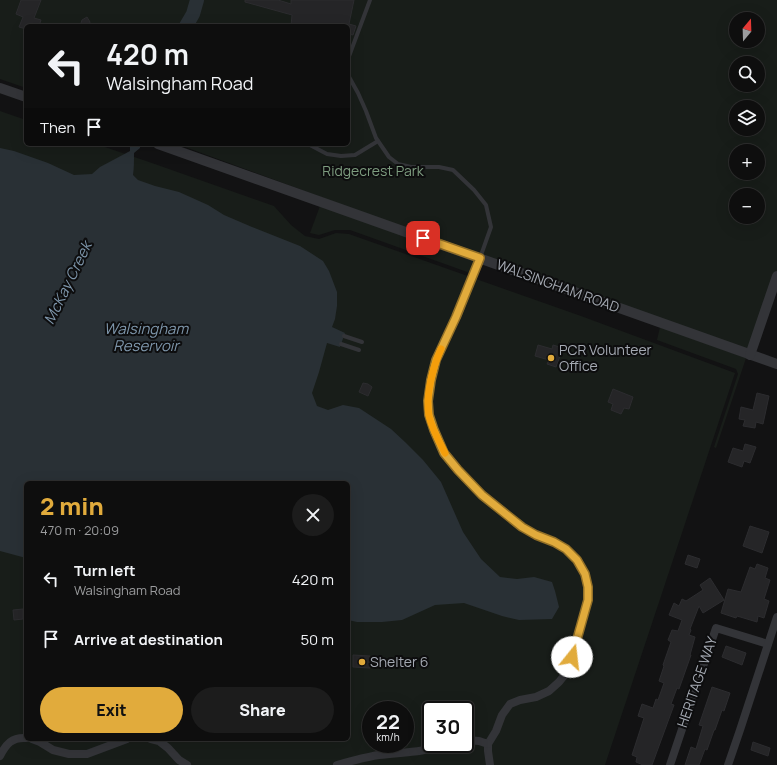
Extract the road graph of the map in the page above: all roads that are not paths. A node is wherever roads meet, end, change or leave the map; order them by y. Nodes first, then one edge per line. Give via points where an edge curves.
1 (370, 0) edge
2 (350, 54) edge
3 (350, 79) edge
4 (0, 88) edge
5 (24, 96) edge
6 (378, 141) junction
7 (164, 146) edge
8 (312, 146) edge
9 (480, 258) junction
10 (777, 276) edge
11 (344, 336) dead end
12 (362, 342) dead end
13 (341, 344) dead end
14 (359, 350) dead end
15 (750, 355) junction
16 (777, 364) edge
17 (777, 617) edge
18 (768, 644) junction
19 (24, 738) edge
20 (37, 741) edge
21 (122, 741) edge
22 (159, 741) edge
23 (474, 741) edge
24 (488, 744) junction
25 (422, 751) edge
26 (0, 756) edge
27 (187, 765) edge
28 (337, 765) edge
29 (490, 765) edge
30 (670, 765) edge
31 (728, 765) edge

1 - 2 lane
3 - 6 lane
4 - 5 street
6 - 8 lane via 355,155 327,154
6 - 9 lane via 389,157 398,164 453,170 474,190 486,205 491,227
7 - 9 street, WALSINGHAM ROAD
9 - 15 street, WALSINGHAM ROAD
9 - 24 street via 434,366 428,401 429,415 444,453 458,470 482,495 522,527 566,549 577,560 585,574 588,587 588,600 567,672 549,691 510,704
10 - 15 street
11 - 12 lane
13 - 14 lane
15 - 16 street, WALSINGHAM ROAD
17 - 18 street
18 - 30 street, HERITAGE WAY via 716,628
18 - 31 street
19 - 26 street via 13,739
20 - 21 street via 53,750 69,754 87,754
22 - 27 street
23 - 24 street
24 - 29 street
25 - 28 street via 378,755

